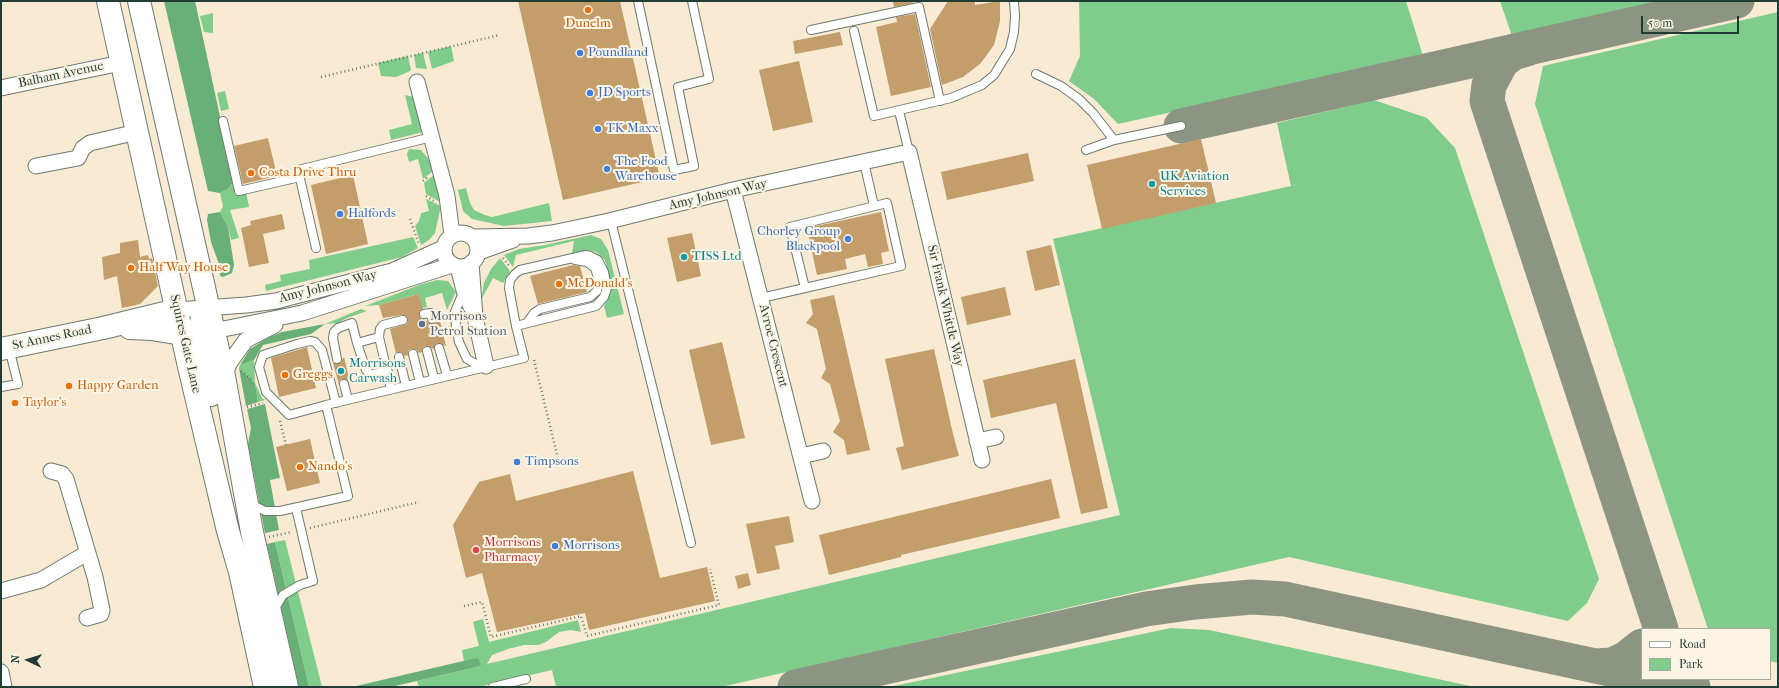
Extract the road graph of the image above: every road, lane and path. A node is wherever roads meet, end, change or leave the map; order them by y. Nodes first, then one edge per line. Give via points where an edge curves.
1 (108, 1) edge
2 (140, 1) edge
3 (638, 1) edge
4 (692, 1) edge
5 (1014, 1) edge
6 (811, 30) dead end
7 (854, 31) dead end
8 (500, 35) dead end
9 (121, 63) junction
10 (1036, 74) dead end
11 (321, 77) dead end
12 (417, 82) dead end
13 (1, 88) edge
14 (940, 101) junction
15 (899, 111) junction
16 (223, 121) dead end
17 (1181, 126) dead end
18 (137, 132) junction
19 (432, 136) junction
20 (1114, 140) junction
21 (1086, 150) dead end
22 (909, 152) junction
23 (864, 162) junction
24 (36, 166) dead end
25 (300, 177) junction
26 (733, 190) junction
27 (447, 196) junction
28 (874, 206) junction
29 (410, 219) dead end
30 (611, 221) junction
31 (452, 235) junction
32 (470, 235) junction
33 (528, 236) junction
34 (494, 247) junction
35 (316, 248) dead end
36 (443, 248) junction
37 (426, 256) junction
38 (465, 262) junction
39 (515, 274) junction
40 (805, 288) junction
41 (464, 290) junction
42 (760, 298) junction
43 (194, 308) junction
44 (302, 313) junction
45 (424, 314) dead end
46 (475, 317) junction
47 (432, 319) dead end
48 (403, 320) dead end
49 (516, 326) junction
50 (103, 328) junction
51 (199, 333) junction
52 (379, 337) junction
53 (357, 343) junction
54 (5, 348) edge
55 (439, 348) dead end
56 (426, 351) dead end
57 (413, 354) dead end
58 (533, 356) dead end
59 (399, 357) dead end
60 (337, 359) dead end
61 (486, 366) junction
62 (388, 372) junction
63 (446, 375) junction
64 (224, 376) junction
65 (434, 378) junction
66 (420, 382) junction
67 (344, 384) dead end
68 (406, 386) junction
69 (1, 387) edge
70 (391, 389) junction
71 (348, 400) junction
72 (268, 402) dead end
73 (336, 403) junction
74 (326, 405) junction
75 (240, 409) dead end
76 (996, 437) dead end
77 (977, 441) junction
78 (823, 451) dead end
79 (801, 456) junction
80 (982, 460) dead end
81 (560, 468) dead end
82 (51, 471) dead end
83 (245, 496) junction
84 (419, 502) dead end
85 (812, 502) dead end
86 (296, 508) junction
87 (301, 530) junction
88 (254, 541) junction
89 (691, 543) dead end
90 (87, 554) junction
91 (710, 569) dead end
92 (1, 591) edge
93 (464, 606) dead end
94 (270, 615) junction
95 (87, 618) dead end
96 (1, 672) edge
97 (526, 679) dead end
98 (4, 687) edge
99 (264, 687) edge
100 (287, 687) edge
101 (493, 687) edge

1 - 9 main road, Squires Gate Lane
2 - 43 main road via 148,35 158,132 193,290
3 - 4 lane via 674,170 694,166 678,87 709,79
5 - 14 lane via 1014,32 1010,49 994,75 968,92
6 - 14 lane via 919,6
7 - 15 lane via 874,116
8 - 11 path
9 - 13 street, Balham Avenue
9 - 18 main road, Squires Gate Lane
10 - 20 lane via 1061,86 1079,99
12 - 19 street
14 - 15 lane
15 - 22 lane
16 - 25 lane via 239,190
17 - 20 lane
18 - 24 street via 90,143 83,148 78,158
18 - 43 main road, Squires Gate Lane
19 - 25 lane via 298,170
19 - 27 street
20 - 21 lane
22 - 23 street, Amy Johnson Way
22 - 77 street, Sir Frank Whittle Way
23 - 26 street, Amy Johnson Way
23 - 28 lane
25 - 35 lane
26 - 30 street, Amy Johnson Way
26 - 42 street, Avroe Crescent
27 - 31 street
27 - 32 street
28 - 40 lane via 790,228
28 - 40 lane via 887,203 901,266
29 - 37 path via 415,238
30 - 33 street, Amy Johnson Way
30 - 89 lane
31 - 32 street
31 - 36 street via 446,240
32 - 33 street, Amy Johnson Way
32 - 38 street via 478,245
33 - 34 street, Amy Johnson Way
34 - 38 street, Amy Johnson Way
34 - 39 path
36 - 37 street, Amy Johnson Way
36 - 38 street via 445,257
37 - 43 street, Amy Johnson Way via 372,277 276,301
38 - 41 street
38 - 44 street, Amy Johnson Way
38 - 46 street
39 - 49 lane via 510,280 509,288
39 - 49 lane via 520,270 586,255 598,260 604,272 607,288 604,297 596,306
40 - 42 lane
41 - 46 street
41 - 61 lane via 455,312 459,342 467,358 476,364
42 - 79 street, Avroe Crescent
43 - 50 main road, St Annes Road
43 - 51 main road, Squires Gate Lane
43 - 51 main road, Squires Gate Lane
44 - 51 street, Amy Johnson Way
44 - 64 street, Amy Johnson Way via 246,340 230,362
45 - 47 lane via 430,313
46 - 61 street
48 - 52 lane via 392,326 383,325
49 - 61 lane via 524,358
50 - 51 main road, St Annes Road via 151,328
50 - 54 main road, St Annes Road
51 - 64 main road, Squires Gate Lane
51 - 99 main road, Squires Gate Lane via 228,531 240,572
52 - 53 lane
52 - 62 lane
53 - 60 lane via 352,323 338,328 333,338
53 - 62 lane via 366,370 370,374
54 - 69 lane via 18,384
55 - 63 lane
56 - 65 lane
57 - 66 lane
58 - 81 path
59 - 68 lane
61 - 63 lane
62 - 70 lane
63 - 65 lane
64 - 83 main road, Squires Gate Lane
65 - 66 lane
66 - 68 lane
67 - 71 lane
68 - 70 lane
70 - 71 lane
71 - 73 lane
72 - 75 path
73 - 74 lane
73 - 74 lane via 322,350 315,342 297,344 263,355 259,367 266,392 289,415
74 - 86 lane via 348,496
76 - 77 street
77 - 80 street, Sir Frank Whittle Way
78 - 79 street
79 - 85 street, Avroe Crescent
82 - 90 street via 62,474 66,479
83 - 86 lane via 265,511
83 - 88 main road, Squires Gate Lane
84 - 87 path
86 - 87 lane
87 - 88 path
87 - 94 lane via 313,582 300,585 284,595
88 - 94 main road, Squires Gate Lane
90 - 92 street via 41,580
90 - 95 street via 96,578 102,610 101,614
91 - 93 path via 719,605 586,636 581,616 491,637 482,602
94 - 100 main road, Squires Gate Lane
96 - 98 street
97 - 101 lane

